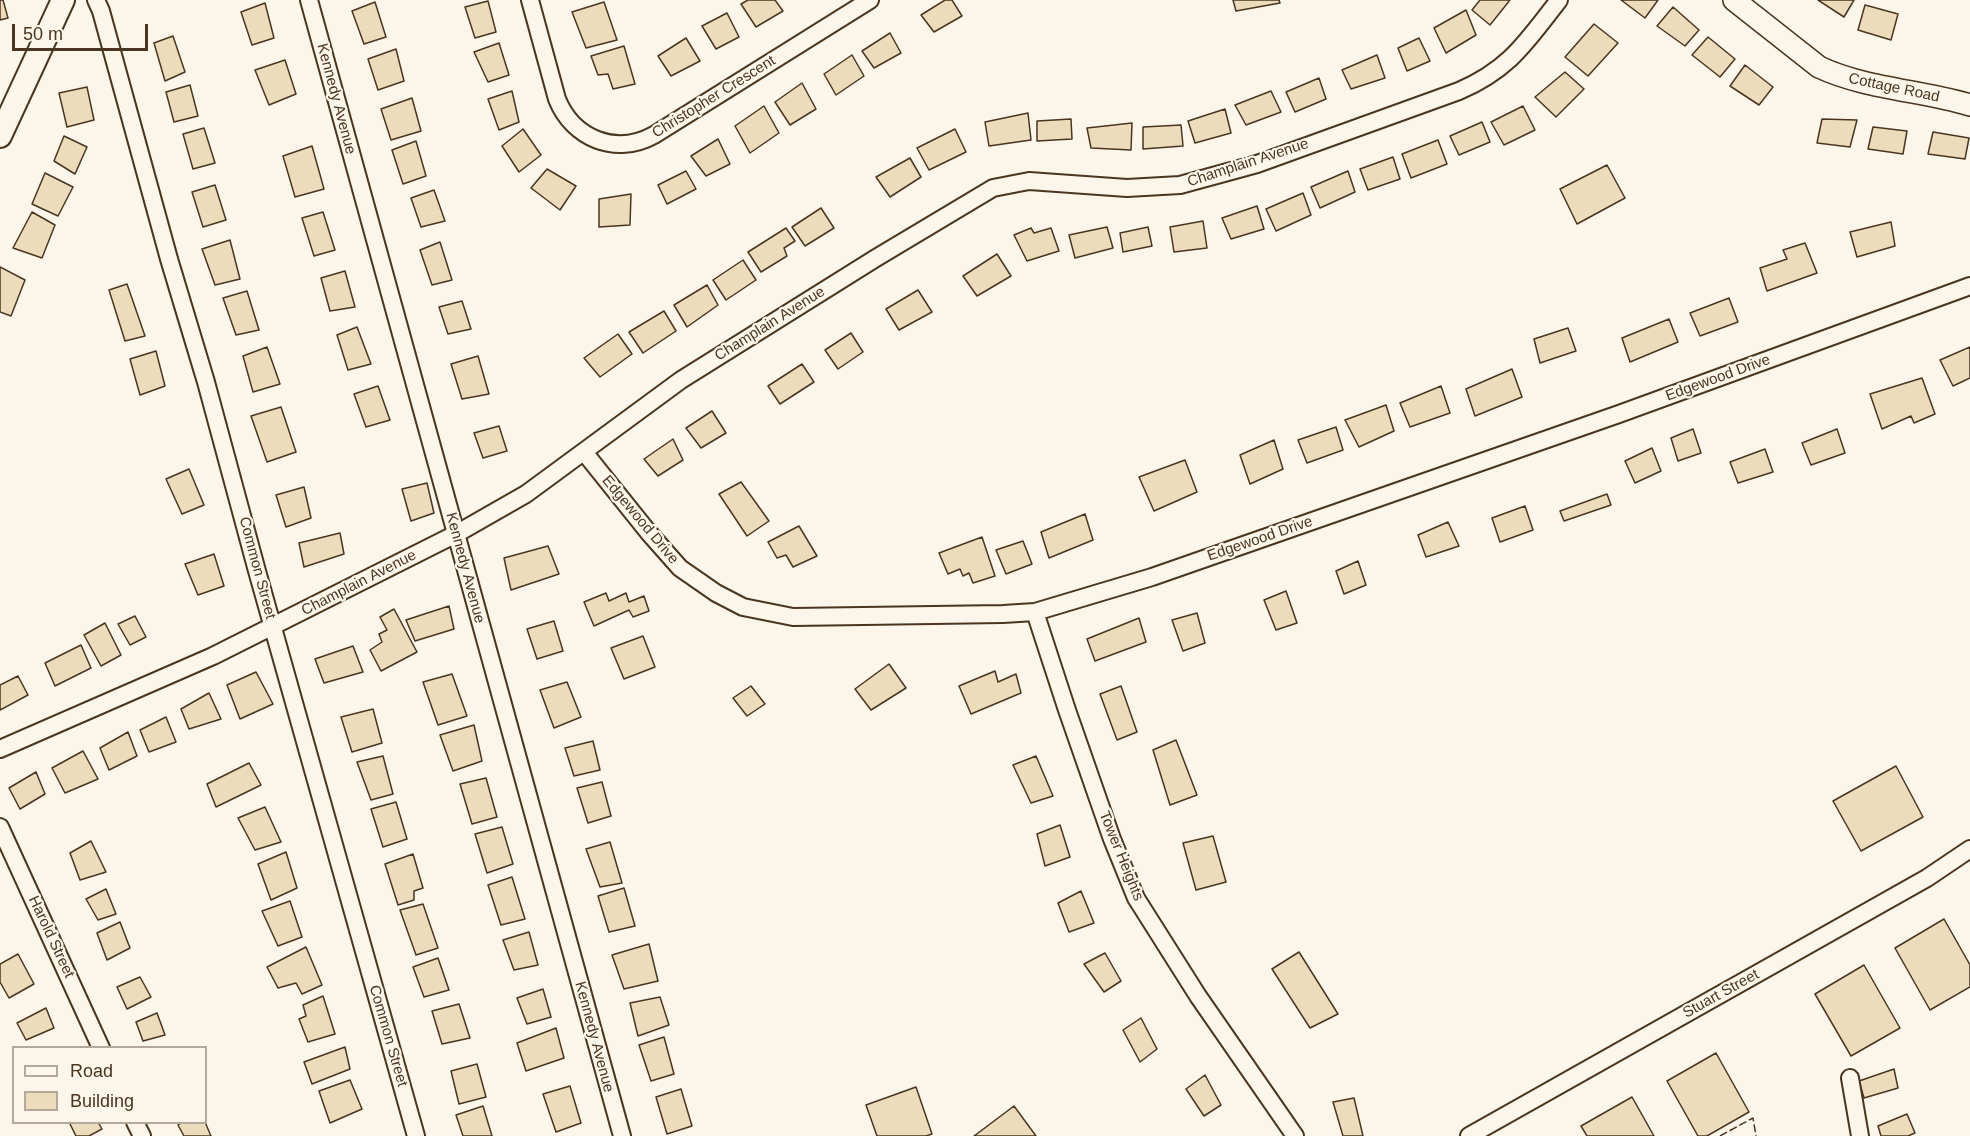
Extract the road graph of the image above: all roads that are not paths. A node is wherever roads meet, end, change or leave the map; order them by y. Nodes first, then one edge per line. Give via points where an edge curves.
1 (63, 0) edge
2 (96, 0) edge
3 (309, 0) edge
4 (530, 0) edge
5 (870, 0) edge
6 (1559, 0) edge
7 (1734, 0) edge
8 (1970, 105) edge
9 (0, 136) edge
10 (1970, 286) edge
11 (584, 452) junction
12 (456, 534) junction
13 (1035, 612) junction
14 (273, 626) junction
15 (0, 749) edge
16 (0, 827) edge
17 (1970, 849) edge
18 (101, 1046) edge
19 (1850, 1078) dead end
20 (416, 1136) edge
21 (622, 1136) edge
22 (1295, 1136) edge
23 (1469, 1136) edge
24 (1860, 1136) edge

1 - 9 main road
2 - 14 street, Common Street
3 - 12 street, Kennedy Avenue
4 - 5 street, Christopher Crescent via 562,111 572,124 591,137 622,144 654,135
6 - 11 street, Champlain Avenue via 1510,60 1478,82 1257,164 1180,185 1158,187 1029,180 993,188 681,380
7 - 8 street, Cottage Road via 1832,73
10 - 13 street, Edgewood Drive via 1619,414 1145,579
11 - 12 street, Champlain Avenue via 526,494
11 - 13 street, Edgewood Drive via 680,568 743,607 793,617
12 - 14 street, Champlain Avenue
12 - 21 street, Kennedy Avenue
13 - 22 street, Tower Heights via 1136,898
14 - 15 street, Champlain Avenue via 206,660
14 - 20 street, Common Street
16 - 18 street, Harold Street
17 - 23 street, Stuart Street via 1927,878
19 - 24 street

